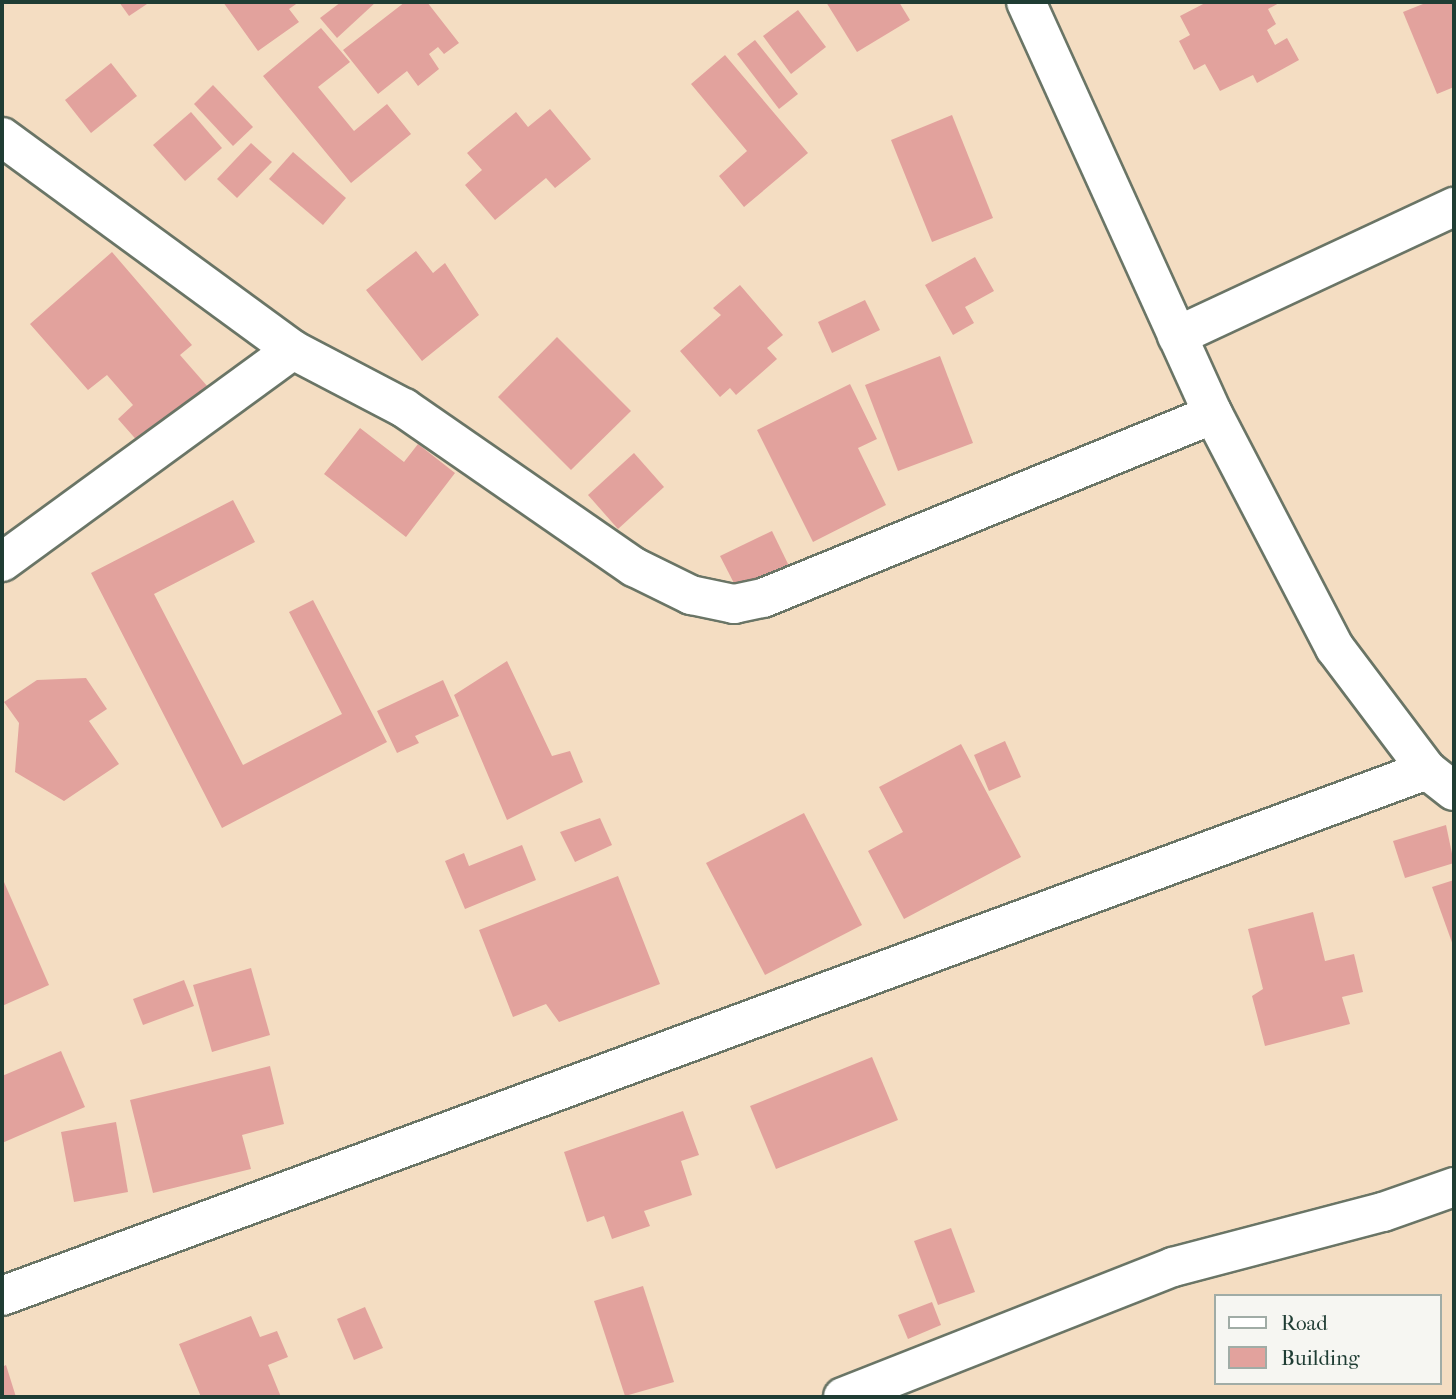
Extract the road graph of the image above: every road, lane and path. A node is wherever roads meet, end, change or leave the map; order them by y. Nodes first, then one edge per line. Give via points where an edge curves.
1 (1026, 2) edge
2 (2, 137) edge
3 (1454, 207) edge
4 (1177, 336) junction
5 (293, 350) junction
6 (1213, 414) junction
7 (2, 562) edge
8 (1441, 780) edge
9 (1454, 1186) edge
10 (2, 1296) edge
11 (843, 1397) edge

1 - 4 street
2 - 5 street
3 - 4 street
4 - 6 street
5 - 6 street via 404,408 634,567 691,595 734,604 763,598
5 - 7 street
6 - 8 street via 1335,648
8 - 10 street
9 - 11 street via 1383,1212 1173,1267

